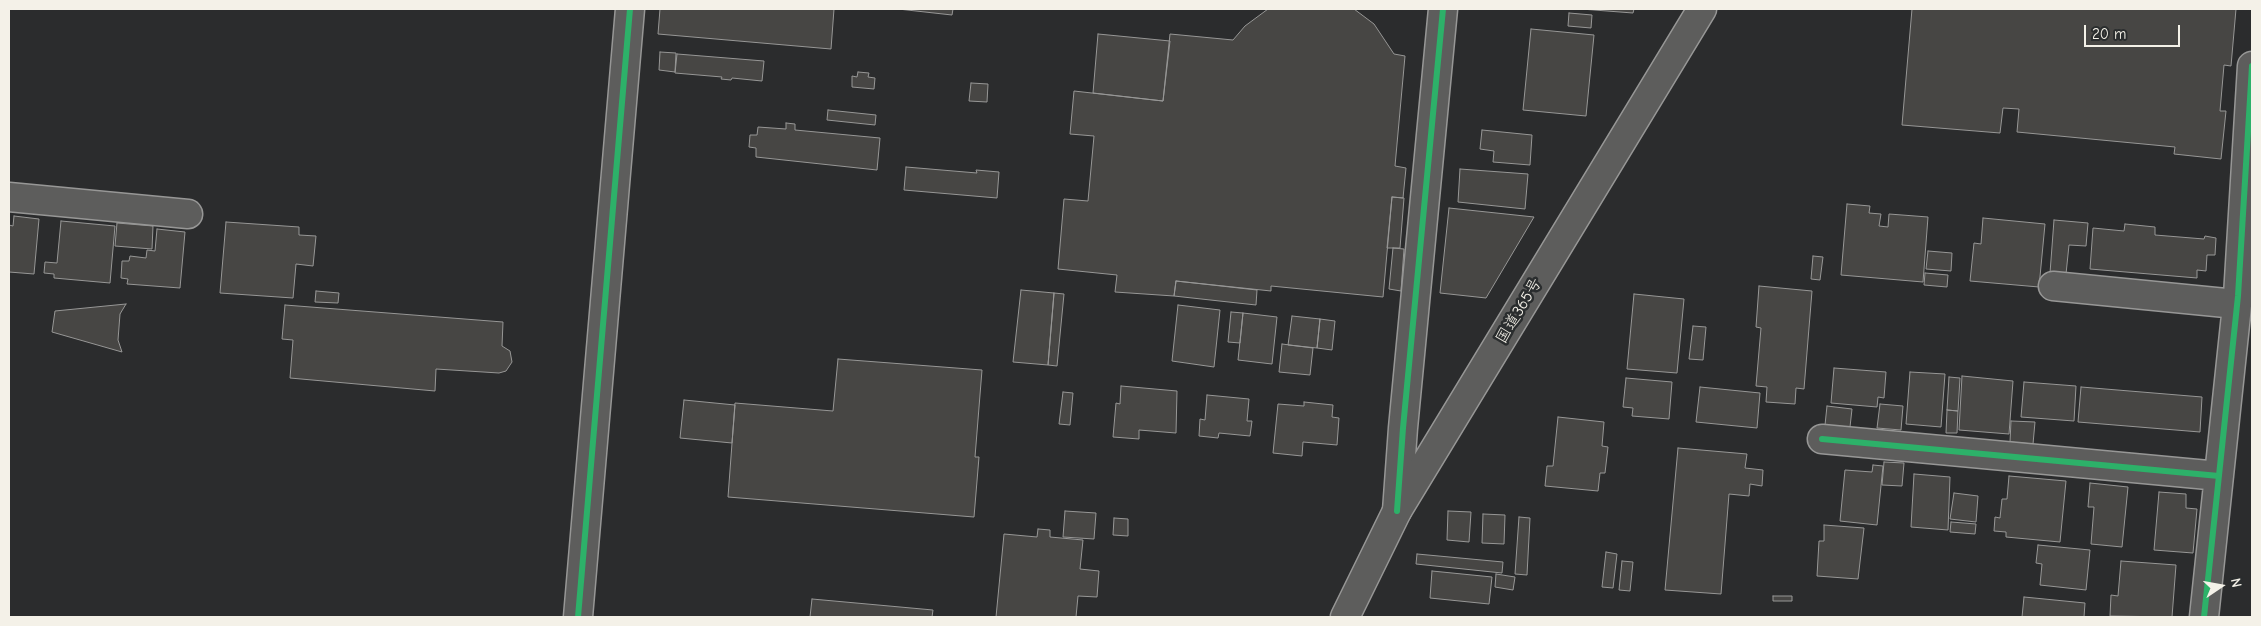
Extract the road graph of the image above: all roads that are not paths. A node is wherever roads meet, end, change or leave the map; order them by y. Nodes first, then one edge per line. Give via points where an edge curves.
1 (630, 9) edge
2 (1443, 9) edge
3 (1702, 9) edge
4 (2252, 66) edge
5 (9, 197) edge
6 (188, 214) dead end
7 (2052, 286) dead end
8 (2236, 304) junction
9 (1822, 440) dead end
10 (2219, 476) junction
11 (1397, 511) junction
12 (578, 617) edge
13 (1345, 617) edge
14 (2204, 617) edge

1 - 12 main road
2 - 11 main road
3 - 11 main road, 国道365号
4 - 8 main road
5 - 6 main road
7 - 8 main road
8 - 10 main road
9 - 10 main road
10 - 14 main road
11 - 13 main road, 国道365号

